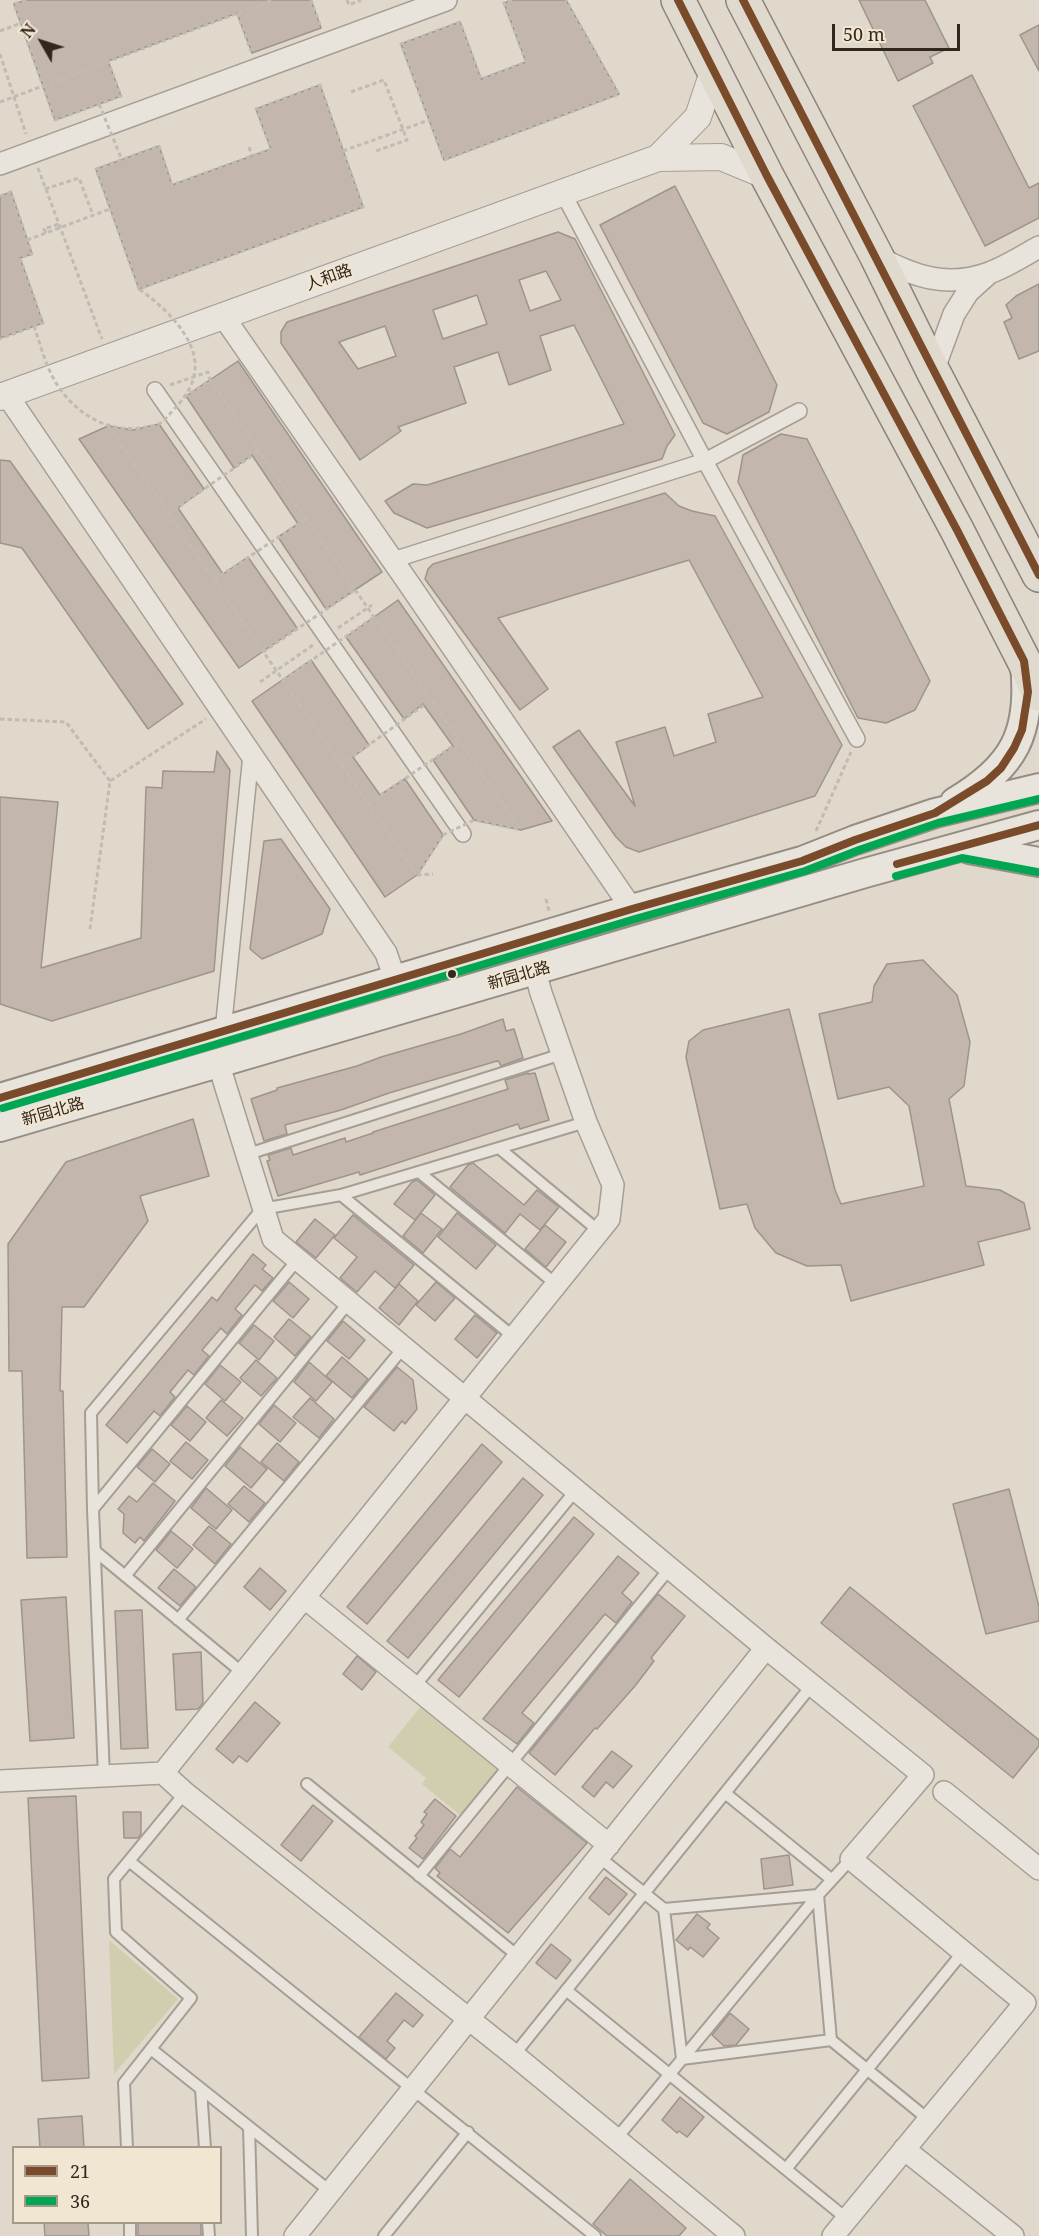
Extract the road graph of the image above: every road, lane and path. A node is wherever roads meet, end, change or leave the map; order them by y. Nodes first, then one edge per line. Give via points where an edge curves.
1 (26, 0) edge
2 (273, 0) edge
3 (311, 0) edge
4 (347, 0) edge
5 (361, 0) edge
6 (446, 0) edge
7 (512, 0) edge
8 (566, 0) edge
9 (678, 0) edge
10 (743, 1) edge
11 (237, 13) junction
12 (21, 23) junction
13 (321, 28) dead end
14 (0, 31) edge
15 (252, 53) dead end
16 (0, 54) edge
17 (108, 61) junction
18 (714, 69) junction
19 (43, 86) junction
20 (351, 92) dead end
21 (0, 102) edge
22 (99, 104) junction
23 (429, 120) junction
24 (402, 130) junction
25 (249, 147) dead end
26 (343, 151) junction
27 (374, 152) dead end
28 (32, 153) junction
29 (252, 156) junction
30 (658, 158) junction
31 (122, 160) junction
32 (0, 164) edge
33 (767, 176) junction
34 (45, 189) junction
35 (563, 192) junction
36 (0, 196) edge
37 (110, 209) junction
38 (93, 215) junction
39 (59, 224) junction
40 (45, 231) junction
41 (27, 240) junction
42 (1039, 247) edge
43 (877, 257) junction
44 (989, 273) junction
45 (139, 289) junction
46 (223, 316) junction
47 (34, 326) dead end
48 (0, 339) edge
49 (109, 358) junction
50 (933, 371) junction
51 (210, 380) junction
52 (154, 390) joint
53 (4, 396) edge
54 (186, 396) junction
55 (799, 411) dead end
56 (108, 426) junction
57 (259, 451) junction
58 (705, 461) junction
59 (1005, 511) junction
60 (168, 514) junction
61 (306, 519) junction
62 (957, 530) junction
63 (393, 560) junction
64 (1039, 575) edge
65 (214, 580) junction
66 (355, 590) junction
67 (374, 617) junction
68 (263, 652) junction
69 (1024, 661) junction
70 (282, 680) junction
71 (1039, 694) edge
72 (431, 700) junction
73 (220, 710) junction
74 (0, 718) edge
75 (857, 739) joint
76 (460, 741) junction
77 (251, 755) junction
78 (341, 765) junction
79 (110, 781) junction
80 (1039, 788) edge
81 (368, 804) junction
82 (935, 813) junction
83 (1039, 825) edge
84 (463, 834) dead end
85 (855, 840) junction
86 (962, 847) junction
87 (802, 861) junction
88 (1039, 862) edge
89 (865, 873) junction
90 (433, 874) dead end
91 (417, 875) junction
92 (632, 909) junction
93 (90, 929) dead end
94 (536, 971) junction
95 (395, 980) junction
96 (223, 1031) junction
97 (562, 1054) junction
98 (218, 1062) junction
99 (91, 1070) junction
100 (0, 1085) edge
101 (33, 1088) junction
102 (0, 1098) edge
103 (99, 1099) junction
104 (48, 1114) junction
105 (586, 1122) junction
106 (0, 1127) edge
107 (0, 1146) edge
108 (499, 1148) junction
109 (248, 1154) junction
110 (419, 1172) junction
111 (341, 1195) junction
112 (262, 1209) junction
113 (600, 1232) junction
114 (298, 1259) junction
115 (557, 1285) junction
116 (349, 1302) junction
117 (515, 1338) junction
118 (404, 1347) junction
119 (466, 1399) junction
120 (576, 1490) junction
121 (93, 1509) junction
122 (95, 1551) junction
123 (670, 1568) junction
124 (125, 1576) junction
125 (305, 1598) junction
126 (178, 1620) junction
127 (766, 1648) junction
128 (244, 1674) junction
129 (812, 1685) junction
130 (414, 1687) junction
131 (510, 1765) junction
132 (164, 1773) junction
133 (104, 1776) junction
134 (0, 1781) edge
135 (307, 1784) dead end
136 (725, 1792) junction
137 (944, 1792) dead end
138 (185, 1793) junction
139 (604, 1851) junction
140 (851, 1859) junction
141 (129, 1861) junction
142 (1039, 1869) edge
143 (419, 1876) junction
144 (831, 1879) junction
145 (643, 1893) junction
146 (818, 1895) junction
147 (664, 1909) junction
148 (963, 1952) junction
149 (519, 1957) junction
150 (566, 1990) junction
151 (469, 2019) junction
152 (831, 2040) junction
153 (151, 2049) junction
154 (514, 2055) junction
155 (682, 2059) junction
156 (867, 2070) junction
157 (669, 2074) junction
158 (414, 2088) junction
159 (201, 2089) junction
160 (929, 2120) junction
161 (249, 2127) junction
162 (468, 2132) junction
163 (616, 2139) junction
164 (127, 2146) edge
165 (205, 2146) edge
166 (904, 2149) junction
167 (786, 2169) junction
168 (331, 2192) junction
169 (847, 2219) junction
170 (252, 2236) edge
171 (295, 2236) edge
172 (384, 2236) edge
173 (595, 2236) edge
174 (734, 2236) edge
175 (833, 2236) edge
176 (1014, 2236) edge

1 - 12 path via 14,4
2 - 11 path, bridge
3 - 13 path
4 - 5 path via 349,5
6 - 28 street
7 - 23 path via 504,3 526,62 481,79 460,22 401,45
8 - 23 path via 619,94 444,160
9 - 18 main road
10 - 43 main road
11 - 15 path
11 - 17 path, bridge
12 - 14 path
12 - 19 path
16 - 28 path
17 - 19 path, bridge
17 - 22 path via 121,96
18 - 30 street via 698,117
18 - 33 main road
19 - 21 path, bridge
19 - 22 path via 55,120
20 - 24 path via 384,80
22 - 31 path, bridge
23 - 24 path
24 - 26 path
24 - 27 path via 407,140
25 - 29 path
26 - 29 path via 320,86 256,109 271,149
26 - 45 path via 363,207
28 - 32 street
28 - 34 path
29 - 31 path via 172,185 159,147
30 - 33 street via 721,157
30 - 35 street, 人和路
31 - 37 path via 96,170
33 - 62 main road
34 - 38 path via 79,178
34 - 39 path
35 - 46 street, 人和路
35 - 58 street
36 - 41 path via 10,192
37 - 38 path, bridge
37 - 45 path
38 - 40 path, bridge
39 - 40 path
39 - 49 path
40 - 41 path, bridge
41 - 48 path via 32,254 20,258 43,323
42 - 44 street
43 - 44 street via 917,276 938,280
43 - 50 main road
44 - 50 street via 968,292 954,314
45 - 54 path, bridge via 153,298 189,341 195,368
46 - 49 street, 人和路
46 - 63 street
47 - 56 path, bridge via 59,388 87,416
49 - 53 street, 人和路
50 - 59 main road
51 - 52 path, bridge via 208,372
51 - 54 path
51 - 57 path, bridge
52 - 84 street
53 - 73 street
54 - 56 path, bridge via 159,424 133,430
55 - 58 street
56 - 60 path, bridge
57 - 60 path, bridge
57 - 61 path, bridge
58 - 63 street
58 - 75 street
59 - 62 main road via 984,530
59 - 64 main road
60 - 65 path, bridge
61 - 65 path, bridge
61 - 66 path, bridge
62 - 69 main road
63 - 92 street
65 - 68 path, bridge
66 - 67 path, bridge
66 - 68 path, bridge
67 - 70 path, bridge
67 - 72 path, bridge
68 - 70 path, bridge
69 - 71 main road
69 - 82 main road via 1028,692 1022,729 1014,748 987,780
70 - 78 path, bridge
72 - 76 path, bridge
72 - 78 path, bridge
73 - 77 street
73 - 79 path
74 - 79 path via 66,722
75 - 87 path
76 - 81 path, bridge
76 - 91 path, bridge via 521,830 474,820 443,835
77 - 95 street via 386,953
77 - 96 street
78 - 81 path, bridge
79 - 93 path
80 - 82 main road, 新园北路
81 - 91 path, bridge
82 - 85 main road, 新园北路
83 - 86 main road, 新园北路
85 - 87 main road, 新园北路
85 - 89 main road via 867,858
86 - 88 main road
86 - 89 main road, 新园北路
87 - 92 main road, 新园北路
89 - 94 main road, 新园北路
90 - 91 path
92 - 95 main road, 新园北路
94 - 97 street
94 - 98 main road, 新园北路
95 - 96 main road, 新园北路
96 - 99 main road, 新园北路
97 - 105 street
97 - 109 lane
98 - 103 main road, 新园北路
98 - 109 street
99 - 101 main road, 新园北路
99 - 103 main road
100 - 101 main road
101 - 102 main road, 新园北路
103 - 104 main road, 新园北路
104 - 106 main road, 新园北路
104 - 107 main road
105 - 108 lane
105 - 113 street via 613,1185 609,1219
108 - 110 lane
108 - 113 lane
109 - 112 street
110 - 111 lane
110 - 115 lane
111 - 112 lane
111 - 117 lane
112 - 114 street via 273,1239
112 - 121 lane via 91,1413
113 - 115 street
114 - 116 street
114 - 121 lane
115 - 117 street
116 - 118 street
116 - 124 lane
117 - 119 street
118 - 119 street
118 - 126 lane
119 - 120 street
119 - 125 street
120 - 123 street
120 - 130 lane
121 - 122 lane
122 - 124 lane
122 - 133 lane
123 - 127 street
123 - 131 lane
124 - 126 lane
125 - 128 street
125 - 130 street
126 - 128 lane
127 - 129 street
127 - 139 street
128 - 132 street
129 - 136 lane
129 - 140 street via 923,1775
130 - 131 street
131 - 139 street
131 - 143 lane
132 - 133 street
132 - 138 street
133 - 134 street
135 - 143 lane
136 - 144 lane
136 - 145 lane
137 - 142 street
138 - 141 lane
138 - 151 street
139 - 145 lane
139 - 149 street
140 - 144 lane
140 - 148 street
141 - 153 lane via 114,1879 116,1932 191,1998
141 - 158 lane
143 - 149 lane
144 - 146 lane
145 - 147 lane
145 - 150 lane
146 - 147 lane
146 - 152 lane
146 - 155 lane
147 - 155 lane
148 - 156 lane
148 - 160 street via 1025,2003
149 - 151 street
150 - 154 lane
150 - 157 lane
151 - 154 street
151 - 158 street
152 - 155 lane
152 - 156 lane
153 - 159 lane
153 - 164 lane via 124,2084
154 - 163 street
155 - 157 lane
156 - 160 lane
156 - 167 lane
157 - 163 lane
157 - 167 lane
158 - 162 lane
158 - 168 street
159 - 161 lane
159 - 165 lane
160 - 166 street
161 - 168 lane
161 - 170 lane
162 - 172 lane
162 - 173 lane
163 - 174 street
166 - 169 street
166 - 176 street
167 - 169 lane
168 - 171 street
169 - 175 street

